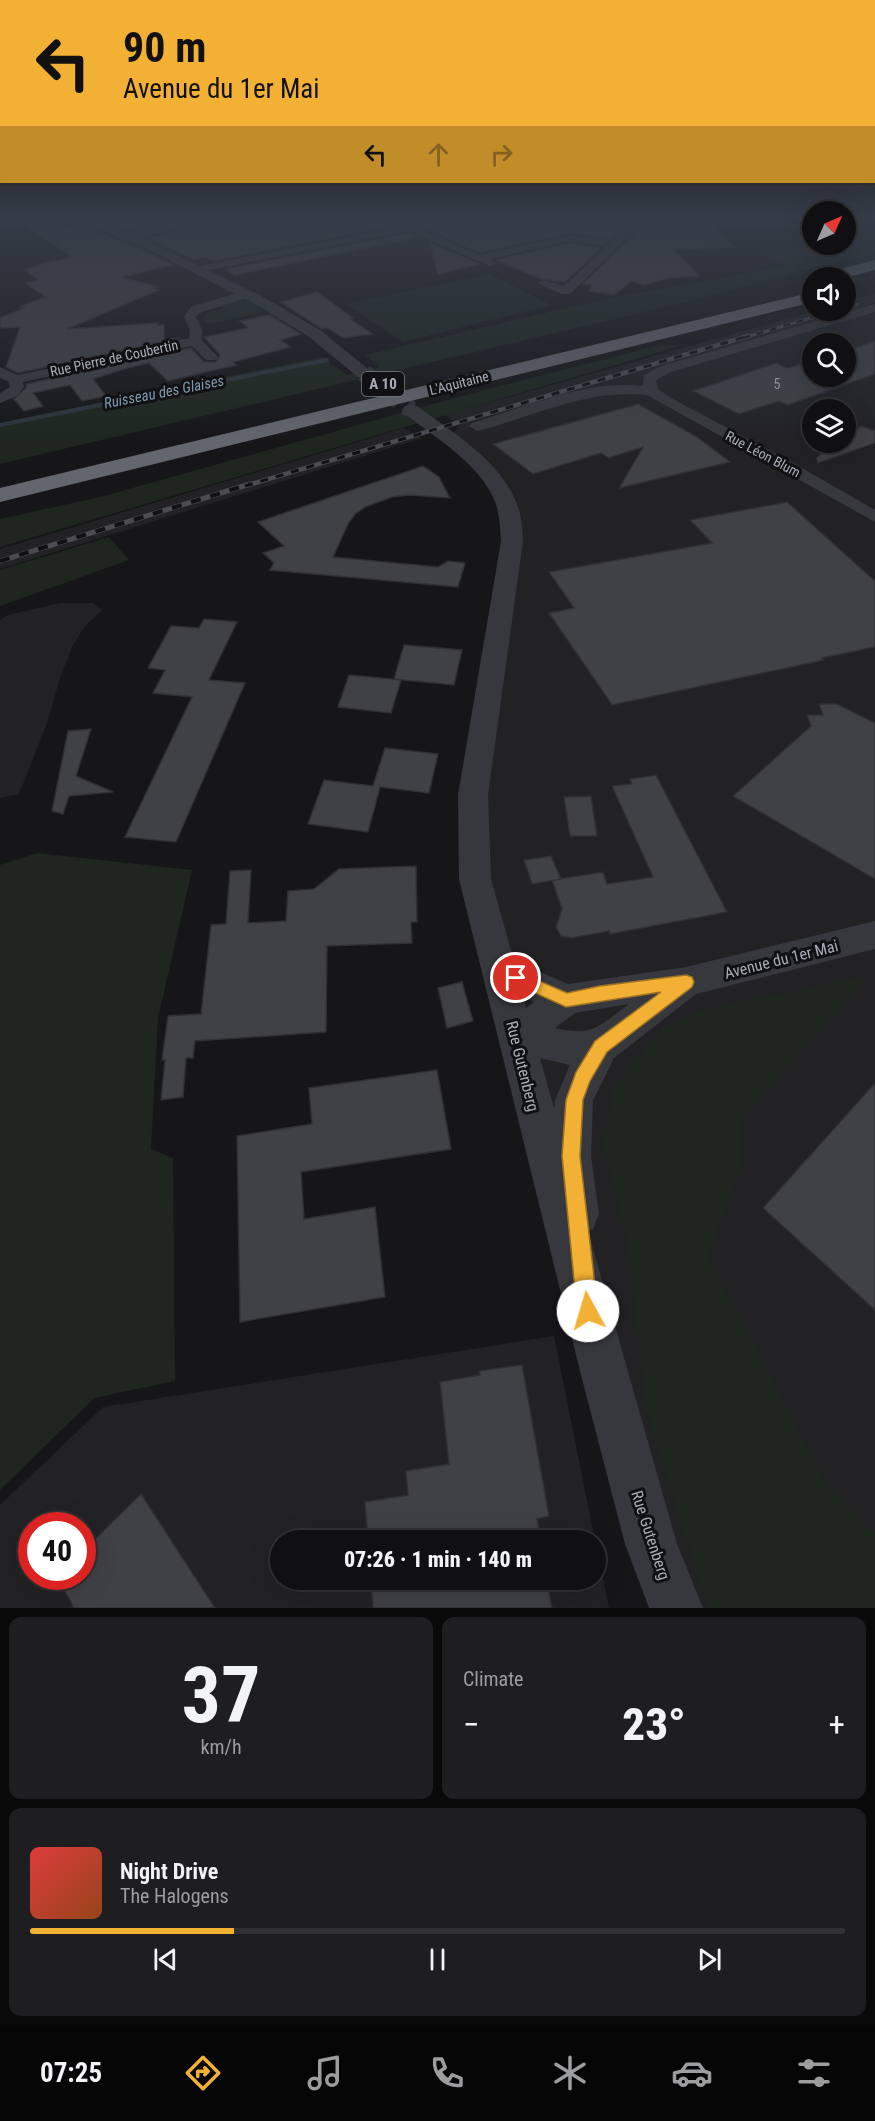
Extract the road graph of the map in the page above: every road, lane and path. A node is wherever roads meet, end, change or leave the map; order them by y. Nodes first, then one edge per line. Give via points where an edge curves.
1 (243, 295) edge
2 (248, 295) edge
3 (752, 295) edge
4 (781, 295) edge
5 (875, 308) edge
6 (195, 341) junction
7 (211, 357) dead end
8 (0, 371) edge
9 (364, 373) tunnel mouth
10 (18, 379) junction
11 (651, 391) junction
12 (0, 399) edge
13 (411, 410) tunnel mouth
14 (477, 426) dead end
15 (0, 477) edge
16 (0, 495) edge
17 (875, 517) edge
18 (875, 934) edge
19 (500, 970) junction
20 (686, 982) junction
21 (566, 1000) junction
22 (515, 1036) junction
23 (601, 1046) junction
24 (588, 1311) junction
25 (676, 1608) edge

1 - 6 street, Rue Pierre de Coubertin via 195,310 190,317 196,330
2 - 9 street via 314,333
3 - 15 highway, A 10
4 - 16 highway, L'Aquitaine / A 10 via 362,407
5 - 11 street via 666,369 649,378
6 - 7 street
6 - 10 street, Rue Pierre de Coubertin
8 - 10 street
10 - 12 street via 12,393
11 - 14 street, Rue Léon Blum via 636,387 589,393
11 - 17 street, Rue Léon Blum
13 - 19 street, Rue Gutenberg via 478,464 505,499 510,516 512,541 473,795 475,879
18 - 20 street, Avenue du 1er Mai
19 - 21 street
19 - 22 street, Rue Gutenberg
20 - 21 street, Avenue du 1er Mai
20 - 23 street, Avenue du 1er Mai
21 - 22 street, Avenue du 1er Mai
22 - 23 street via 573,1049
22 - 24 street, Rue Gutenberg
23 - 24 street, Avenue du 1er Mai via 574,1100 571,1156
24 - 25 street, Rue Gutenberg via 651,1544

